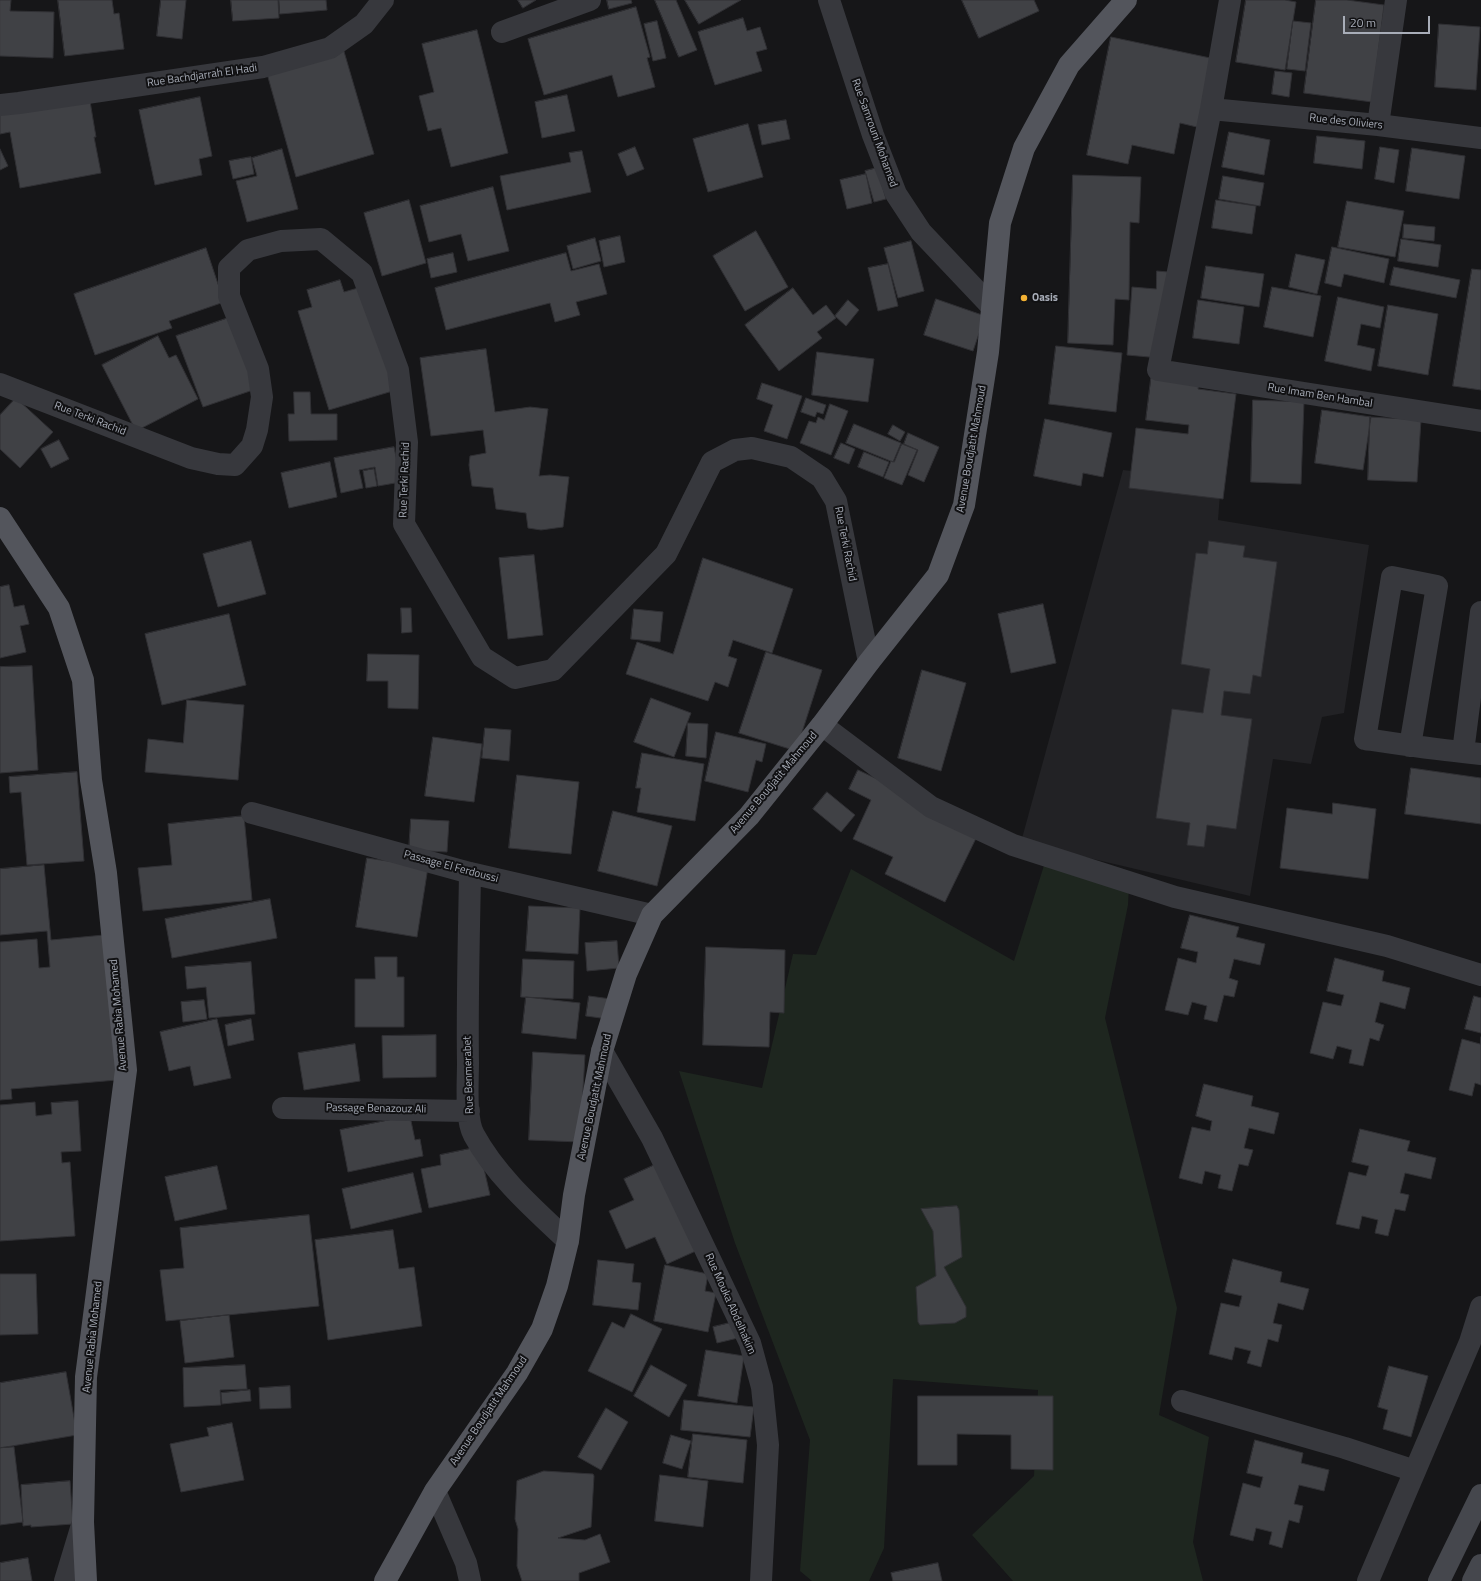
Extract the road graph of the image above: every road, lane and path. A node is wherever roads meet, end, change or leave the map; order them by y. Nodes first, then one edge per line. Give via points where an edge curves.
1 (384, 0) edge
2 (590, 0) edge
3 (829, 0) edge
4 (1126, 0) edge
5 (1230, 0) edge
6 (1396, 0) edge
7 (502, 32) dead end
8 (0, 104) edge
9 (1211, 109) junction
10 (1378, 125) junction
11 (1481, 138) edge
12 (992, 307) junction
13 (0, 384) edge
14 (1481, 421) edge
15 (0, 518) edge
16 (1481, 612) edge
17 (869, 662) junction
18 (822, 725) junction
19 (1410, 746) junction
20 (1472, 753) edge
21 (252, 813) dead end
22 (470, 873) junction
23 (652, 915) junction
24 (1481, 975) edge
25 (602, 1052) junction
26 (283, 1108) dead end
27 (469, 1111) junction
28 (568, 1242) junction
29 (1481, 1307) edge
30 (1182, 1401) dead end
31 (1415, 1471) junction
32 (435, 1491) junction
33 (1481, 1495) edge
34 (83, 1522) junction
35 (1481, 1565) edge
36 (65, 1581) edge
37 (86, 1581) edge
38 (385, 1581) edge
39 (470, 1581) edge
40 (761, 1581) edge
41 (1368, 1581) edge
42 (1439, 1581) edge
43 (1473, 1581) edge

1 - 8 street, Rue Bachdjarrah El Hadi via 364,24 330,48 263,67
2 - 7 street
3 - 12 street, Rue Samrouni Mohamed via 873,135 896,194 921,232
4 - 12 main road, Avenue Boudjatit Mahmoud via 1069,65 1024,148 1000,223
5 - 9 street
6 - 10 street
9 - 10 street, Rue des Oliviers
9 - 14 street, Rue Imam Ben Hambal via 1158,370
10 - 11 street, Rue des Oliviers
12 - 17 main road, Avenue Boudjatit Mahmoud via 988,352 964,505 938,575
13 - 17 street, Rue Terki Rachid via 191,458 235,465 252,446 262,397 258,369 229,296 229,268 248,250 281,241 321,239 362,273 398,370 407,442 404,524 482,657 515,678 554,670 666,554 712,462 735,450 752,448 791,457 822,478 836,501
15 - 34 main road, Avenue Rabia Mohamed via 59,608 83,680 91,780 106,873 126,1070 86,1377
16 - 20 street
17 - 18 main road, Avenue Boudjatit Mahmoud
18 - 23 main road, Avenue Boudjatit Mahmoud via 750,816
18 - 24 street via 931,808 1013,845 1175,897 1387,946
19 - 19 street via 1365,739 1392,577 1437,586
19 - 20 street
21 - 22 street, Passage El Ferdoussi
22 - 23 street, Passage El Ferdoussi
22 - 27 street, Rue Benmerabet via 467,1002
23 - 25 main road, Avenue Boudjatit Mahmoud via 626,974
25 - 28 main road, Avenue Boudjatit Mahmoud via 574,1195
25 - 40 street, Rue Mouka Abdelhakim via 652,1138 750,1343 762,1386 768,1445
26 - 27 street, Passage Benazouz Ali
27 - 28 street, Rue Benmerabet via 474,1134 495,1166 524,1200
28 - 32 main road, Avenue Boudjatit Mahmoud via 557,1286 542,1329 517,1373
29 - 31 street via 1470,1342
30 - 31 street
31 - 41 street
32 - 38 main road, Avenue Boudjatit Mahmoud
32 - 39 street via 466,1563
33 - 42 main road
34 - 36 street
34 - 37 main road, Avenue Rabia Mohamed
35 - 43 main road

